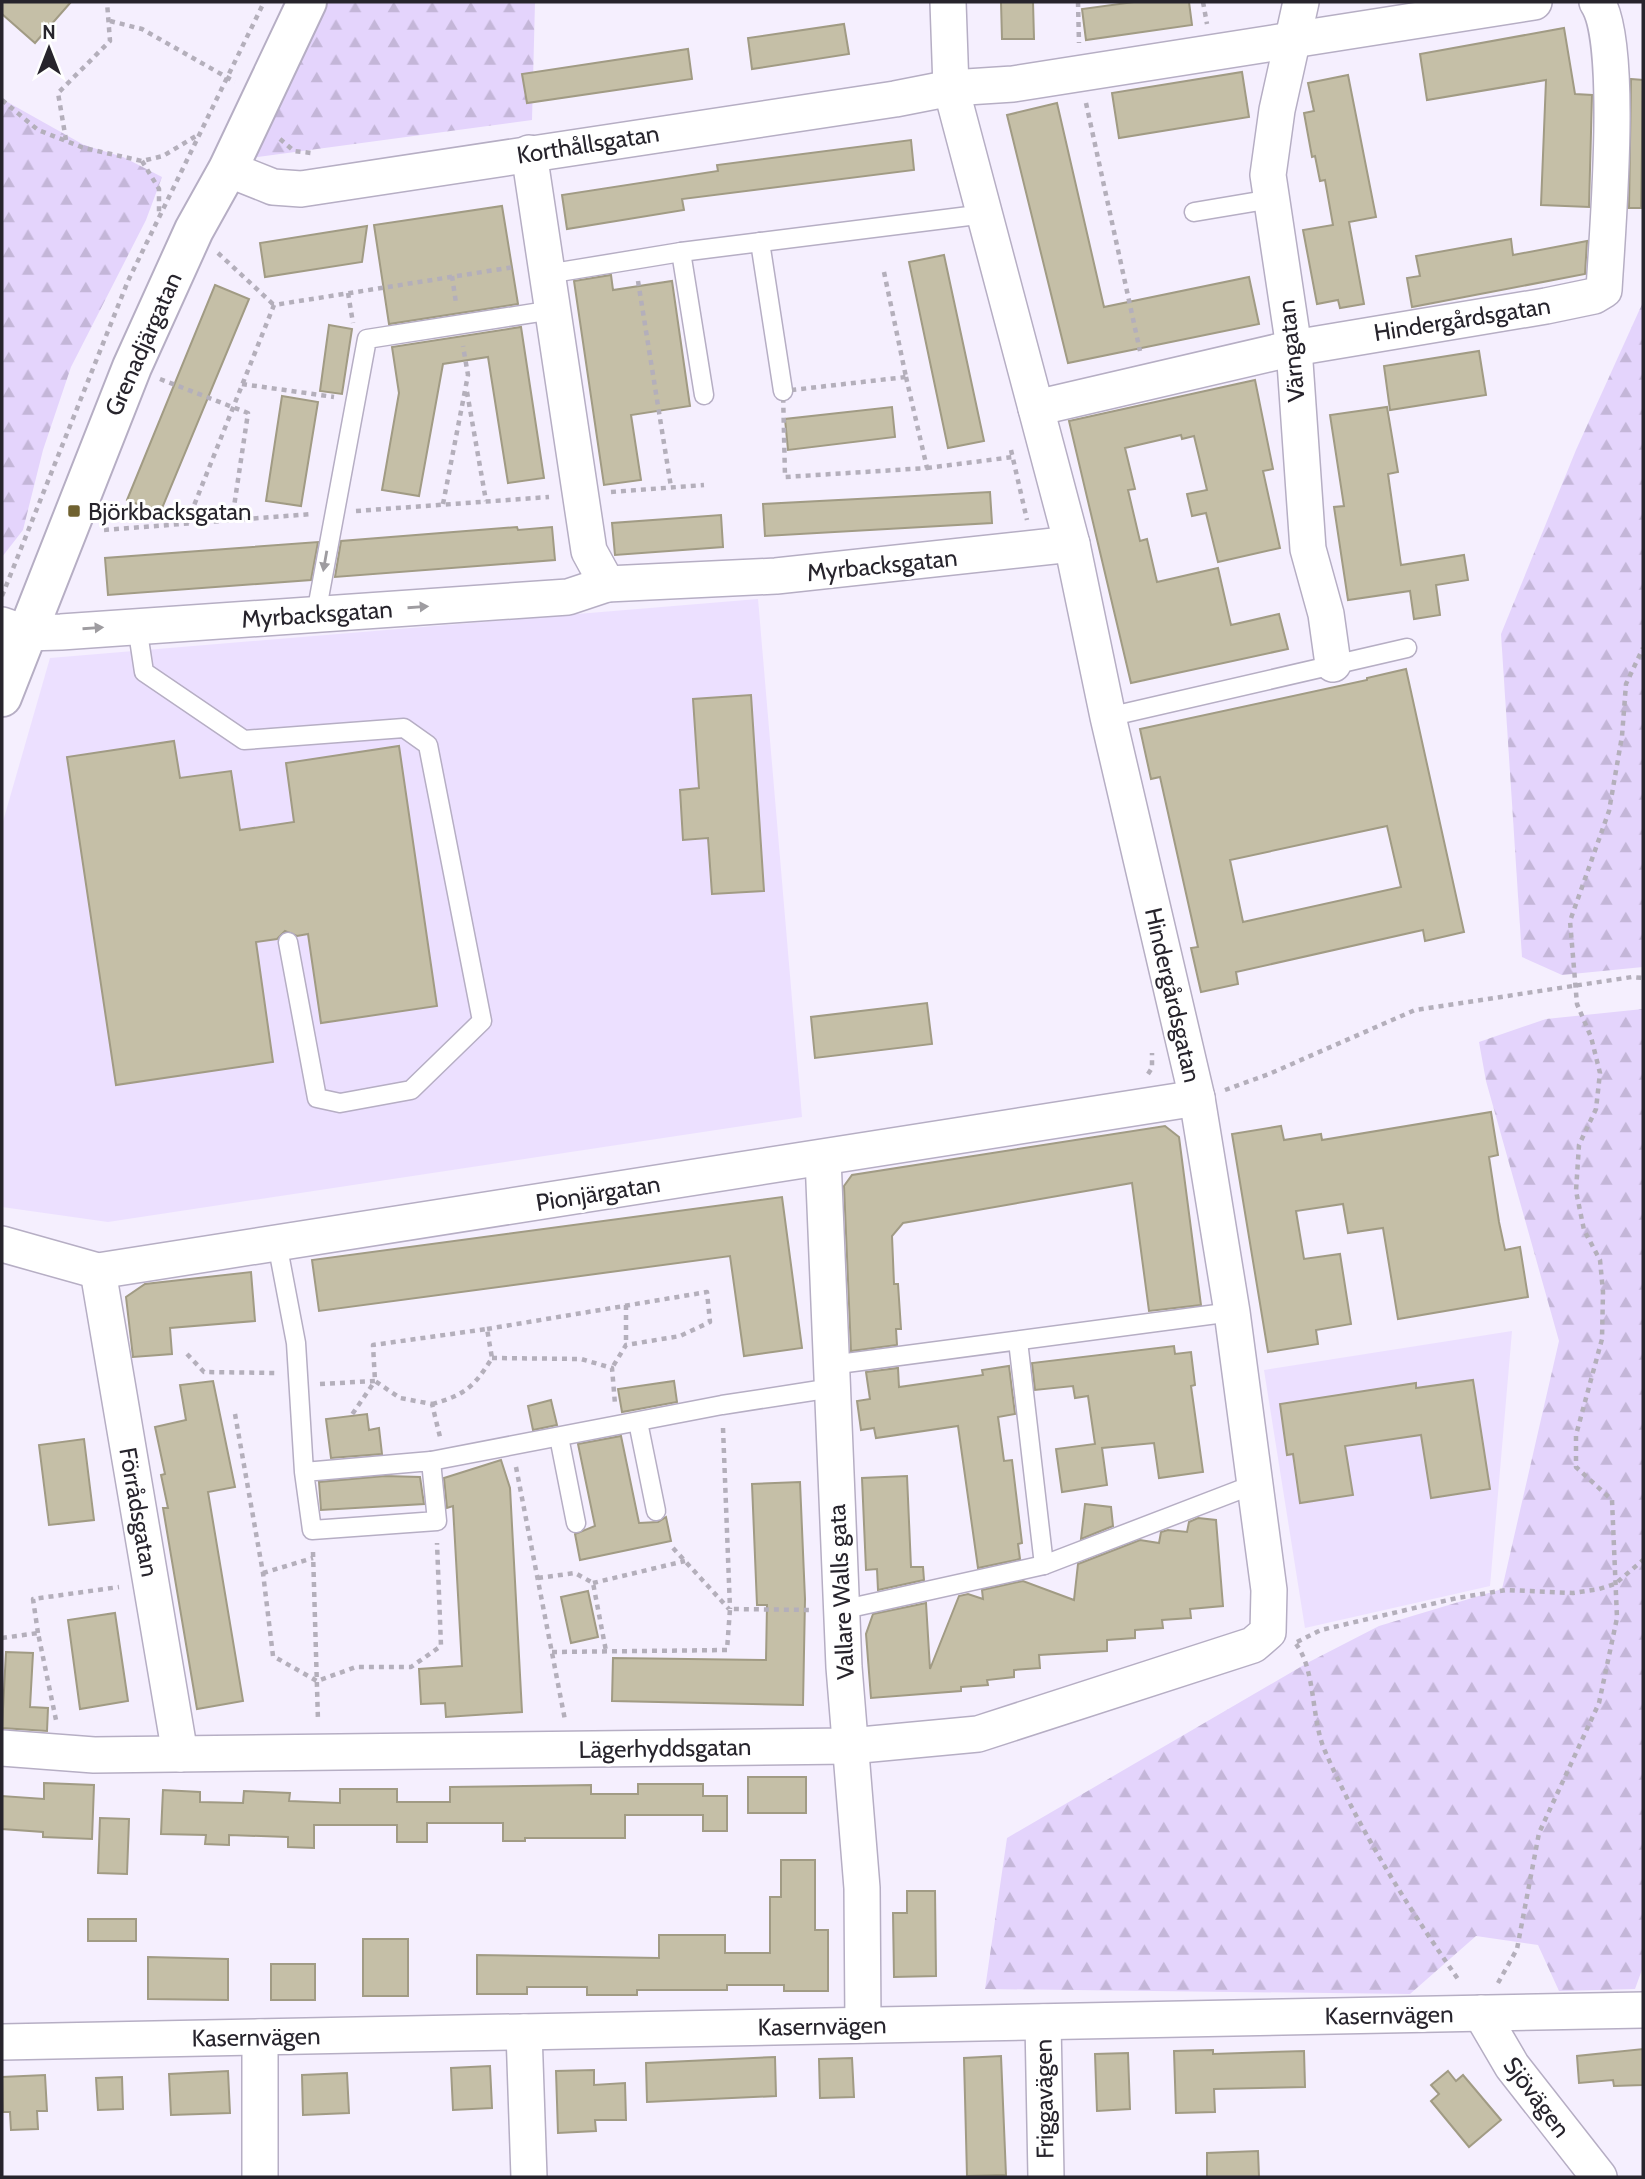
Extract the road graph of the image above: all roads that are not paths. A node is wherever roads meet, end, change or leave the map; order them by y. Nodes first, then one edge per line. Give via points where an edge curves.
1 (307, 2) edge
2 (948, 2) edge
3 (1301, 2) edge
4 (1528, 2) edge
5 (1597, 2) edge
6 (1293, 39) junction
7 (951, 88) junction
8 (529, 153) junction
9 (228, 169) junction
10 (1271, 199) junction
11 (1194, 212) dead end
12 (985, 214) junction
13 (760, 242) junction
14 (681, 252) junction
15 (546, 268) junction
16 (553, 310) junction
17 (1294, 348) junction
18 (783, 391) road end
19 (704, 396) dead end
20 (1036, 408) junction
21 (1072, 544) junction
22 (607, 584) junction
23 (316, 614) junction
24 (137, 626) junction
25 (13, 629) edge
26 (1406, 648) dead end
27 (1333, 664) junction
28 (2, 697) edge
29 (1108, 716) junction
30 (288, 942) dead end
31 (1197, 1098) junction
32 (823, 1158) junction
33 (277, 1243) junction
34 (2, 1244) edge
35 (97, 1271) junction
36 (1232, 1312) junction
37 (1018, 1340) junction
38 (831, 1376) junction
39 (638, 1422) junction
40 (559, 1437) junction
41 (438, 1460) junction
42 (304, 1472) junction
43 (1255, 1484) junction
44 (656, 1511) dead end
45 (576, 1523) dead end
46 (1044, 1566) junction
47 (841, 1610) junction
48 (1281, 1637) joint
49 (850, 1746) junction
50 (2, 1748) edge
51 (180, 1754) junction
52 (1643, 2010) edge
53 (1481, 2013) junction
54 (1043, 2022) junction
55 (863, 2025) junction
56 (524, 2032) junction
57 (260, 2037) junction
58 (2, 2042) edge
59 (260, 2177) edge
60 (529, 2177) edge
61 (1046, 2177) edge
62 (1597, 2177) edge

1 - 9 street, Grenadjärgatan
2 - 7 street, Hindergårdsgatan
3 - 6 street, Värngatan
4 - 6 street
5 - 17 street, Hindergårdsgatan via 1608,36 1612,152 1604,290 1546,306
6 - 7 street via 1013,84
6 - 10 street, Värngatan via 1268,175
7 - 8 street, Korthållsgatan
7 - 12 street, Hindergårdsgatan
8 - 9 street, Korthållsgatan via 301,189 273,187
8 - 15 street
9 - 25 street, Grenadjärgatan via 194,230 132,367 65,533
10 - 11 lane
10 - 17 street, Värngatan
12 - 13 lane
12 - 20 street, Hindergårdsgatan
13 - 14 lane
13 - 18 lane
14 - 15 lane
14 - 19 lane
15 - 16 street
16 - 22 street via 589,551
16 -> 23 lane via 367,339
17 - 20 street, Hindergårdsgatan
17 - 27 street, Värngatan via 1307,549
20 - 21 street, Hindergårdsgatan
21 - 22 street, Myrbacksgatan via 776,576
21 - 29 street, Hindergårdsgatan
23 -> 22 street, Myrbacksgatan via 568,597
23 - 24 street, Myrbacksgatan
25 -> 24 street, Myrbacksgatan
24 - 30 lane via 144,672 244,740 404,728 428,745 482,1021 411,1090 340,1103 317,1098
25 - 28 street, Grenadjärgatan
26 - 27 lane
27 - 29 lane
29 - 31 street, Hindergårdsgatan
31 - 32 street, Pionjärgatan
31 - 36 street, Hindergårdsgatan
32 - 33 street, Pionjärgatan
32 - 38 street, Vallare Walls gata
33 - 35 street, Pionjärgatan
33 - 42 lane via 296,1343
34 - 35 street, Pionjärgatan
35 - 51 street, Förrådsgatan
36 - 37 lane
36 - 43 street, Hindergårdsgatan
37 - 38 lane
37 - 46 lane
38 - 39 lane
38 - 47 street, Vallare Walls gata
39 - 40 lane
39 - 44 lane
40 - 41 lane
40 - 45 lane
41 - 42 lane
41 - 42 lane via 437,1521 312,1530
43 - 46 lane
43 - 48 street, Hindergårdsgatan via 1269,1590
46 - 47 lane
47 - 49 street, Vallare Walls gata
48 - 49 street, Lägerhyddsgatan via 978,1734
49 - 51 street, Lägerhyddsgatan
49 - 55 street, Vallare Walls gata via 862,1888
50 - 51 street, Lägerhyddsgatan
52 - 53 street, Kasernvägen
53 - 54 street, Kasernvägen
53 - 62 street, Sjövägen via 1512,2066
54 - 55 street, Kasernvägen
54 - 61 street, Friggavägen
55 - 56 street, Kasernvägen
56 - 57 street, Kasernvägen
56 - 60 street
57 - 58 street, Kasernvägen
57 - 59 street

